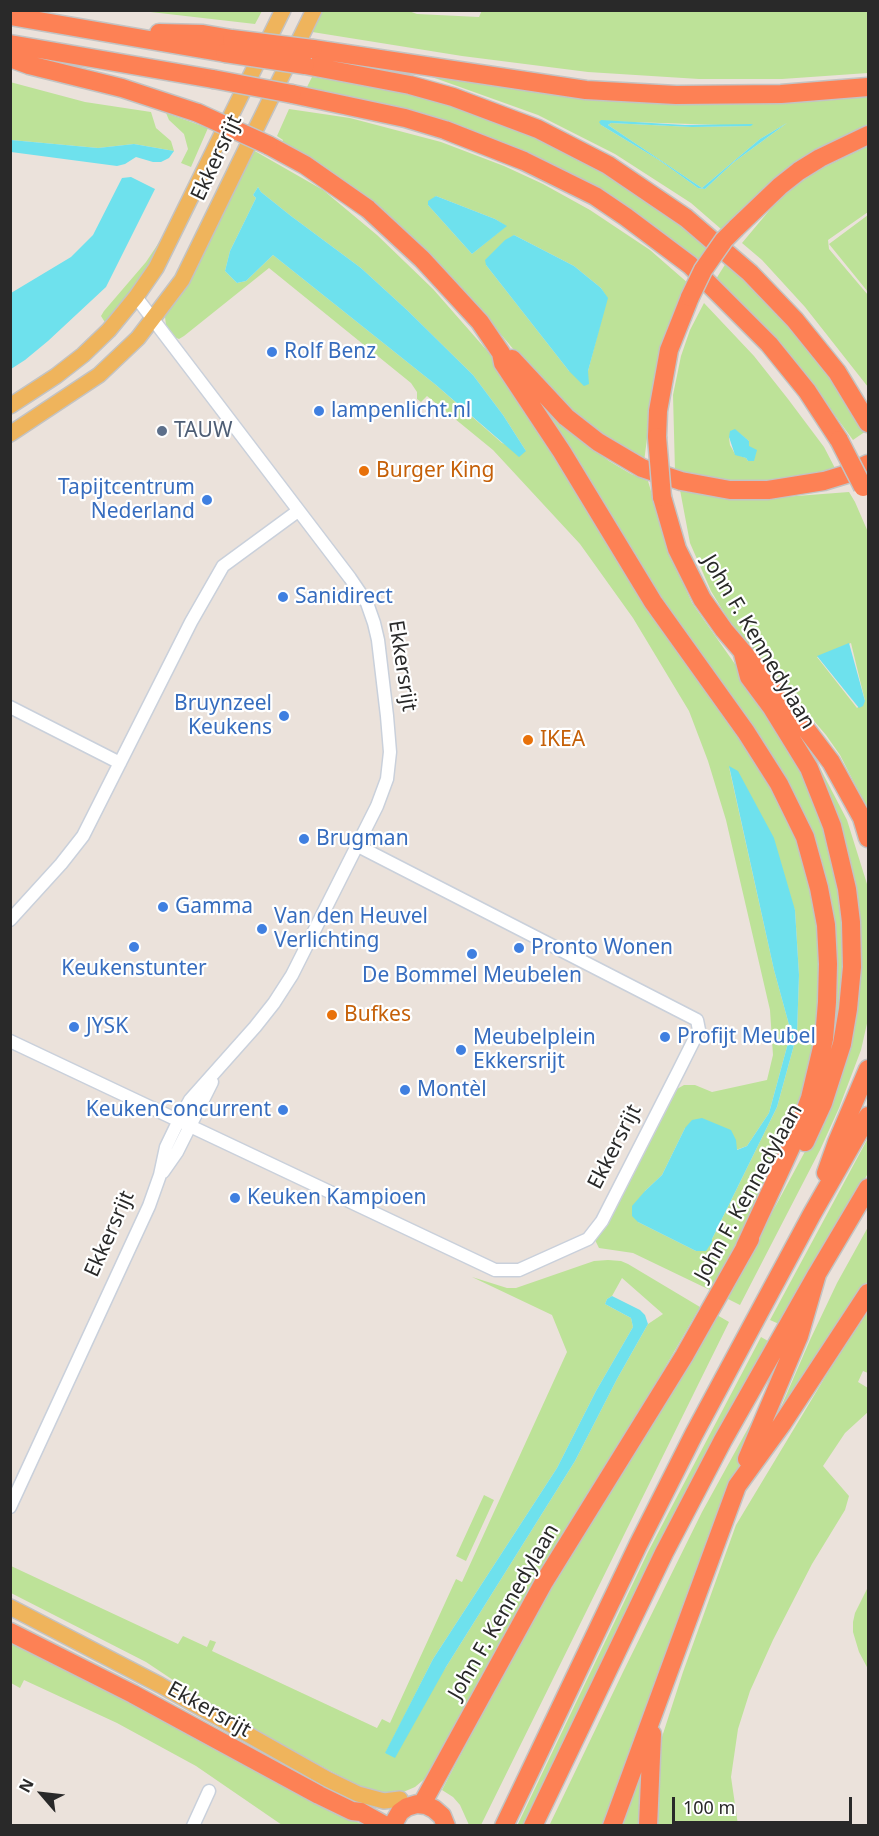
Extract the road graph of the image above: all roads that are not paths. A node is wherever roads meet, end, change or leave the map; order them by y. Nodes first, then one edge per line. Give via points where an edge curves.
1 (283, 10) edge
2 (314, 10) edge
3 (10, 16) edge
4 (10, 44) edge
5 (309, 57) junction
6 (10, 58) edge
7 (868, 87) edge
8 (868, 135) edge
9 (136, 297) junction
10 (152, 319) junction
11 (501, 353) junction
12 (10, 406) edge
13 (868, 423) edge
14 (10, 434) edge
15 (868, 464) edge
16 (866, 492) edge
17 (298, 511) junction
18 (744, 654) junction
19 (10, 707) edge
20 (120, 763) junction
21 (868, 838) edge
22 (358, 846) junction
23 (10, 920) edge
24 (10, 1041) edge
25 (868, 1069) edge
26 (868, 1116) edge
27 (184, 1122) junction
28 (868, 1188) edge
29 (812, 1214) junction
30 (745, 1247) junction
31 (817, 1274) junction
32 (868, 1293) edge
33 (737, 1486) junction
34 (10, 1507) edge
35 (10, 1607) edge
36 (10, 1632) edge
37 (652, 1719) junction
38 (209, 1791) dead end
39 (424, 1800) junction
40 (355, 1802) junction
41 (397, 1812) edge
42 (193, 1826) edge
43 (373, 1826) edge
44 (386, 1826) edge
45 (446, 1826) edge
46 (457, 1826) edge
47 (504, 1826) edge
48 (533, 1826) edge
49 (612, 1826) edge
50 (648, 1826) edge

1 - 9 main road, Ekkersrijt via 172,238
2 - 10 main road, Ekkersrijt via 182,280
3 - 5 highway, bridge via 118,34
4 - 16 highway, bridge via 405,118 524,161 595,196 698,273 768,344 807,391
5 - 7 highway via 586,90 676,95
5 - 13 highway via 453,97 538,129 608,165 686,218 750,273 837,372
6 - 11 highway, bridge via 198,112 305,165 340,188 422,259 480,322
8 - 18 highway, John F. Kennedylaan, bridge via 799,171 724,240 703,270 669,350 658,411 662,497 690,578
9 - 10 street, Ekkersrijt
9 - 12 main road, Ekkersrijt via 83,355
10 - 14 main road, Ekkersrijt via 99,375
10 - 17 street, Ekkersrijt
11 - 15 highway via 510,357 566,417 598,442 642,468 681,481 730,490 768,490 824,481
11 - 30 highway via 503,363 653,602 779,784 805,837 819,888 828,964 824,1038 810,1098 796,1136
17 - 20 street via 223,566
17 - 22 street, Ekkersrijt via 367,603 378,640 390,752 387,779
18 - 21 highway via 831,762 862,818
18 - 30 highway, John F. Kennedylaan via 749,677 808,768 832,826 847,889 852,967 842,1044 823,1103
19 - 20 street
20 - 23 street via 83,836
22 - 27 street, Ekkersrijt via 292,975 262,1019 220,1066
22 - 27 street, Ekkersrijt via 697,1020 699,1030 602,1221 588,1239 519,1270 495,1270
24 - 27 street, Ekkersrijt
25 - 29 highway
26 - 29 highway
27 - 34 street, Ekkersrijt via 177,1152 160,1175
28 - 31 highway
29 - 47 highway via 643,1535
30 - 39 highway, John F. Kennedylaan via 678,1366 544,1582
31 - 33 highway via 799,1336
31 - 48 highway via 664,1553
32 - 33 highway
33 - 37 highway
35 - 40 main road, Ekkersrijt via 160,1685
36 - 40 highway, Ekkersrijt via 319,1796
37 - 49 highway
37 - 50 highway
38 - 42 street
39 - 41 highway
39 - 45 highway
39 - 46 highway via 447,1807
40 - 41 main road, Ekkersrijt via 365,1801
40 - 43 highway via 358,1818
40 - 44 highway, Ekkersrijt via 361,1812

